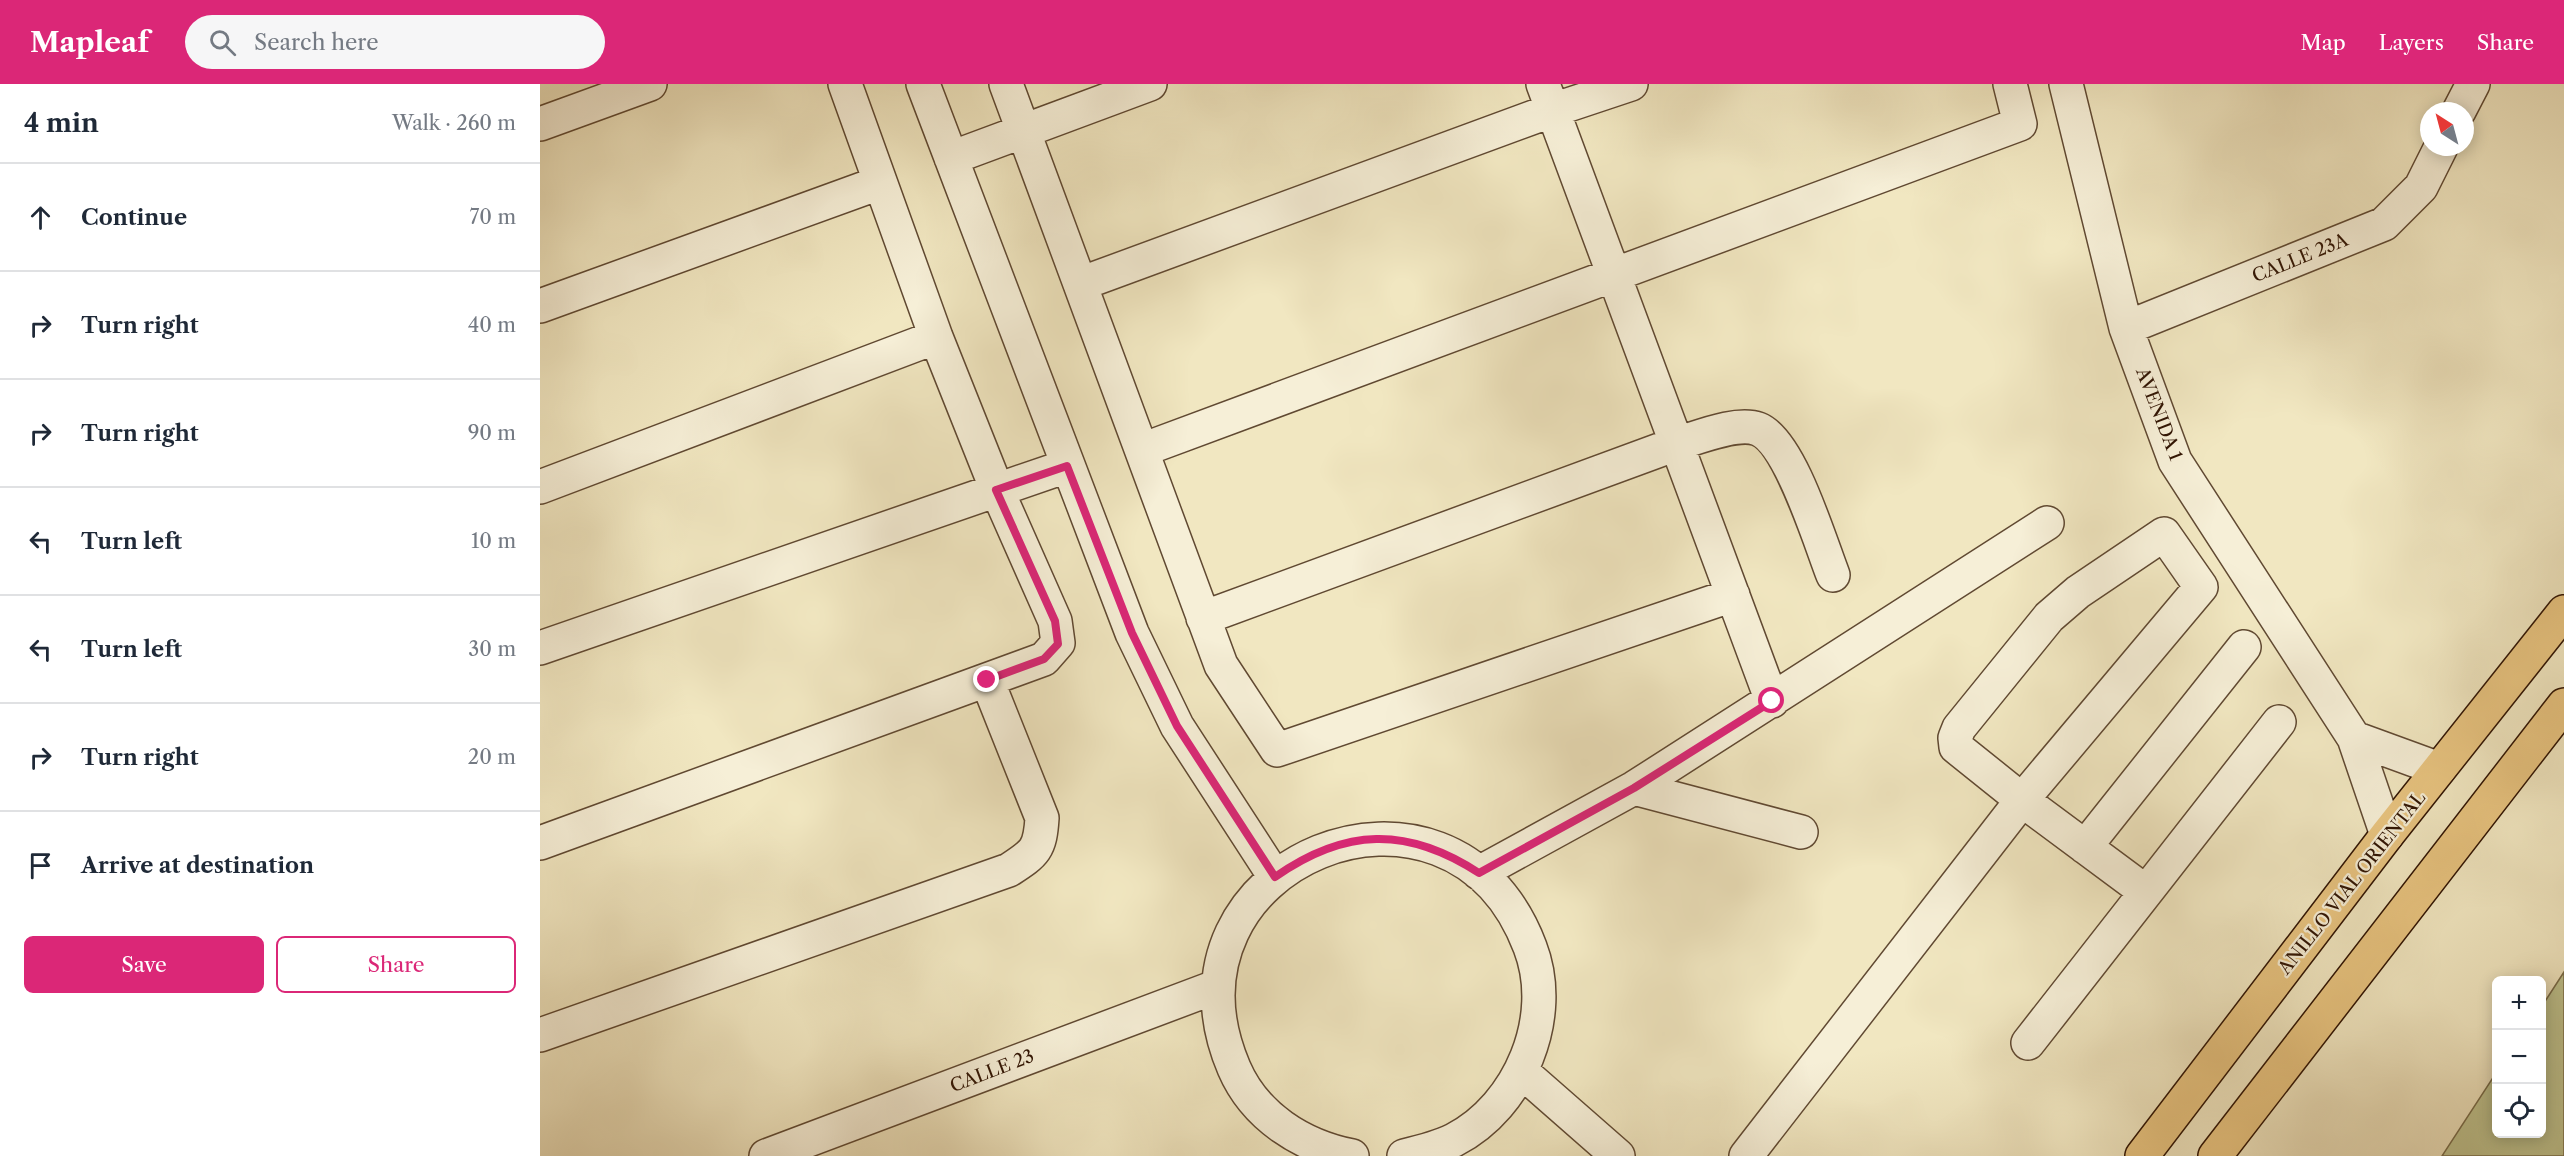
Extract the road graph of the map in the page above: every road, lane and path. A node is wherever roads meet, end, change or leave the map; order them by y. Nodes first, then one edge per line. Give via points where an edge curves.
1 (650, 84) edge
2 (845, 84) edge
3 (923, 84) edge
4 (1006, 84) edge
5 (1150, 84) edge
6 (1631, 84) edge
7 (2010, 84) edge
8 (2066, 84) edge
9 (2473, 84) edge
10 (1548, 97) edge
11 (2464, 102) edge
12 (540, 124) edge
13 (1023, 130) junction
14 (2436, 156) edge
15 (951, 158) junction
16 (879, 183) junction
17 (1614, 275) junction
18 (1080, 284) junction
19 (540, 306) edge
20 (2126, 328) junction
21 (936, 337) junction
22 (1676, 444) junction
23 (1142, 450) junction
24 (1067, 466) junction
25 (540, 487) edge
26 (996, 490) junction
27 (2047, 523) dead end
28 (1833, 575) dead end
29 (1733, 595) junction
30 (2564, 612) edge
31 (1203, 618) junction
32 (2244, 647) dead end
33 (540, 648) edge
34 (987, 680) junction
35 (1772, 701) junction
36 (2564, 705) edge
37 (2279, 722) dead end
38 (2354, 738) junction
39 (2439, 770) junction
40 (1634, 788) junction
41 (2022, 800) junction
42 (1801, 832) dead end
43 (2387, 835) junction
44 (540, 843) edge
45 (2085, 847) junction
46 (1479, 873) junction
47 (1275, 877) junction
48 (2146, 892) junction
49 (1218, 986) junction
50 (540, 1035) edge
51 (2028, 1043) dead end
52 (1521, 1071) junction
53 (1466, 1147) edge
54 (766, 1156) edge
55 (1352, 1156) edge
56 (1404, 1156) edge
57 (1618, 1156) edge
58 (1746, 1156) edge
59 (2142, 1156) edge
60 (2215, 1156) edge

1 - 12 street
2 - 16 street
3 - 15 street
4 - 13 street
5 - 13 street
6 - 10 street
7 - 17 street via 2020,124
8 - 20 street, AVENIDA 1
9 - 11 street
10 - 17 street
10 - 18 street
13 - 15 street
13 - 18 street
14 - 20 street, CALLE 23A via 2421,187 2384,224
15 - 24 street
16 - 19 street
16 - 21 street
17 - 22 street
17 - 23 street
18 - 23 street
20 - 38 street, AVENIDA 1 via 2175,461
21 - 25 street
21 - 26 street
22 - 28 street via 1733,428 1757,428 1772,438 1788,460
22 - 29 street
22 - 31 street
23 - 31 street
24 - 26 street
24 - 47 street via 1132,633 1177,726
26 - 33 street
26 - 34 street via 1055,621 1058,644 1044,659
27 - 35 street
29 - 31 street via 1277,750 1221,665
29 - 35 street
30 - 39 highway, ANILLO VIAL ORIENTAL
32 - 45 street
34 - 44 street
34 - 50 street via 1042,818 1041,842 1029,857 998,874
35 - 40 street
36 - 60 highway
37 - 48 street
38 - 39 street
38 - 43 street, AVENIDA 1
39 - 43 highway, ANILLO VIAL ORIENTAL
40 - 42 street
40 - 46 street
41 - 41 street via 1956,747 1959,728 2049,617 2078,592 2164,534 2201,587
41 - 45 street
41 - 58 street
43 - 59 highway, ANILLO VIAL ORIENTAL
45 - 48 street
46 - 47 street via 1424,844 1382,839 1330,846 1301,858
46 - 52 street via 1519,921 1538,980 1536,1022
47 - 49 street via 1253,899 1236,926 1224,955
48 - 51 street
49 - 54 street, CALLE 23
49 - 55 street via 1226,1048 1238,1077 1256,1103 1304,1141
52 - 53 street
52 - 57 street
53 - 56 street

